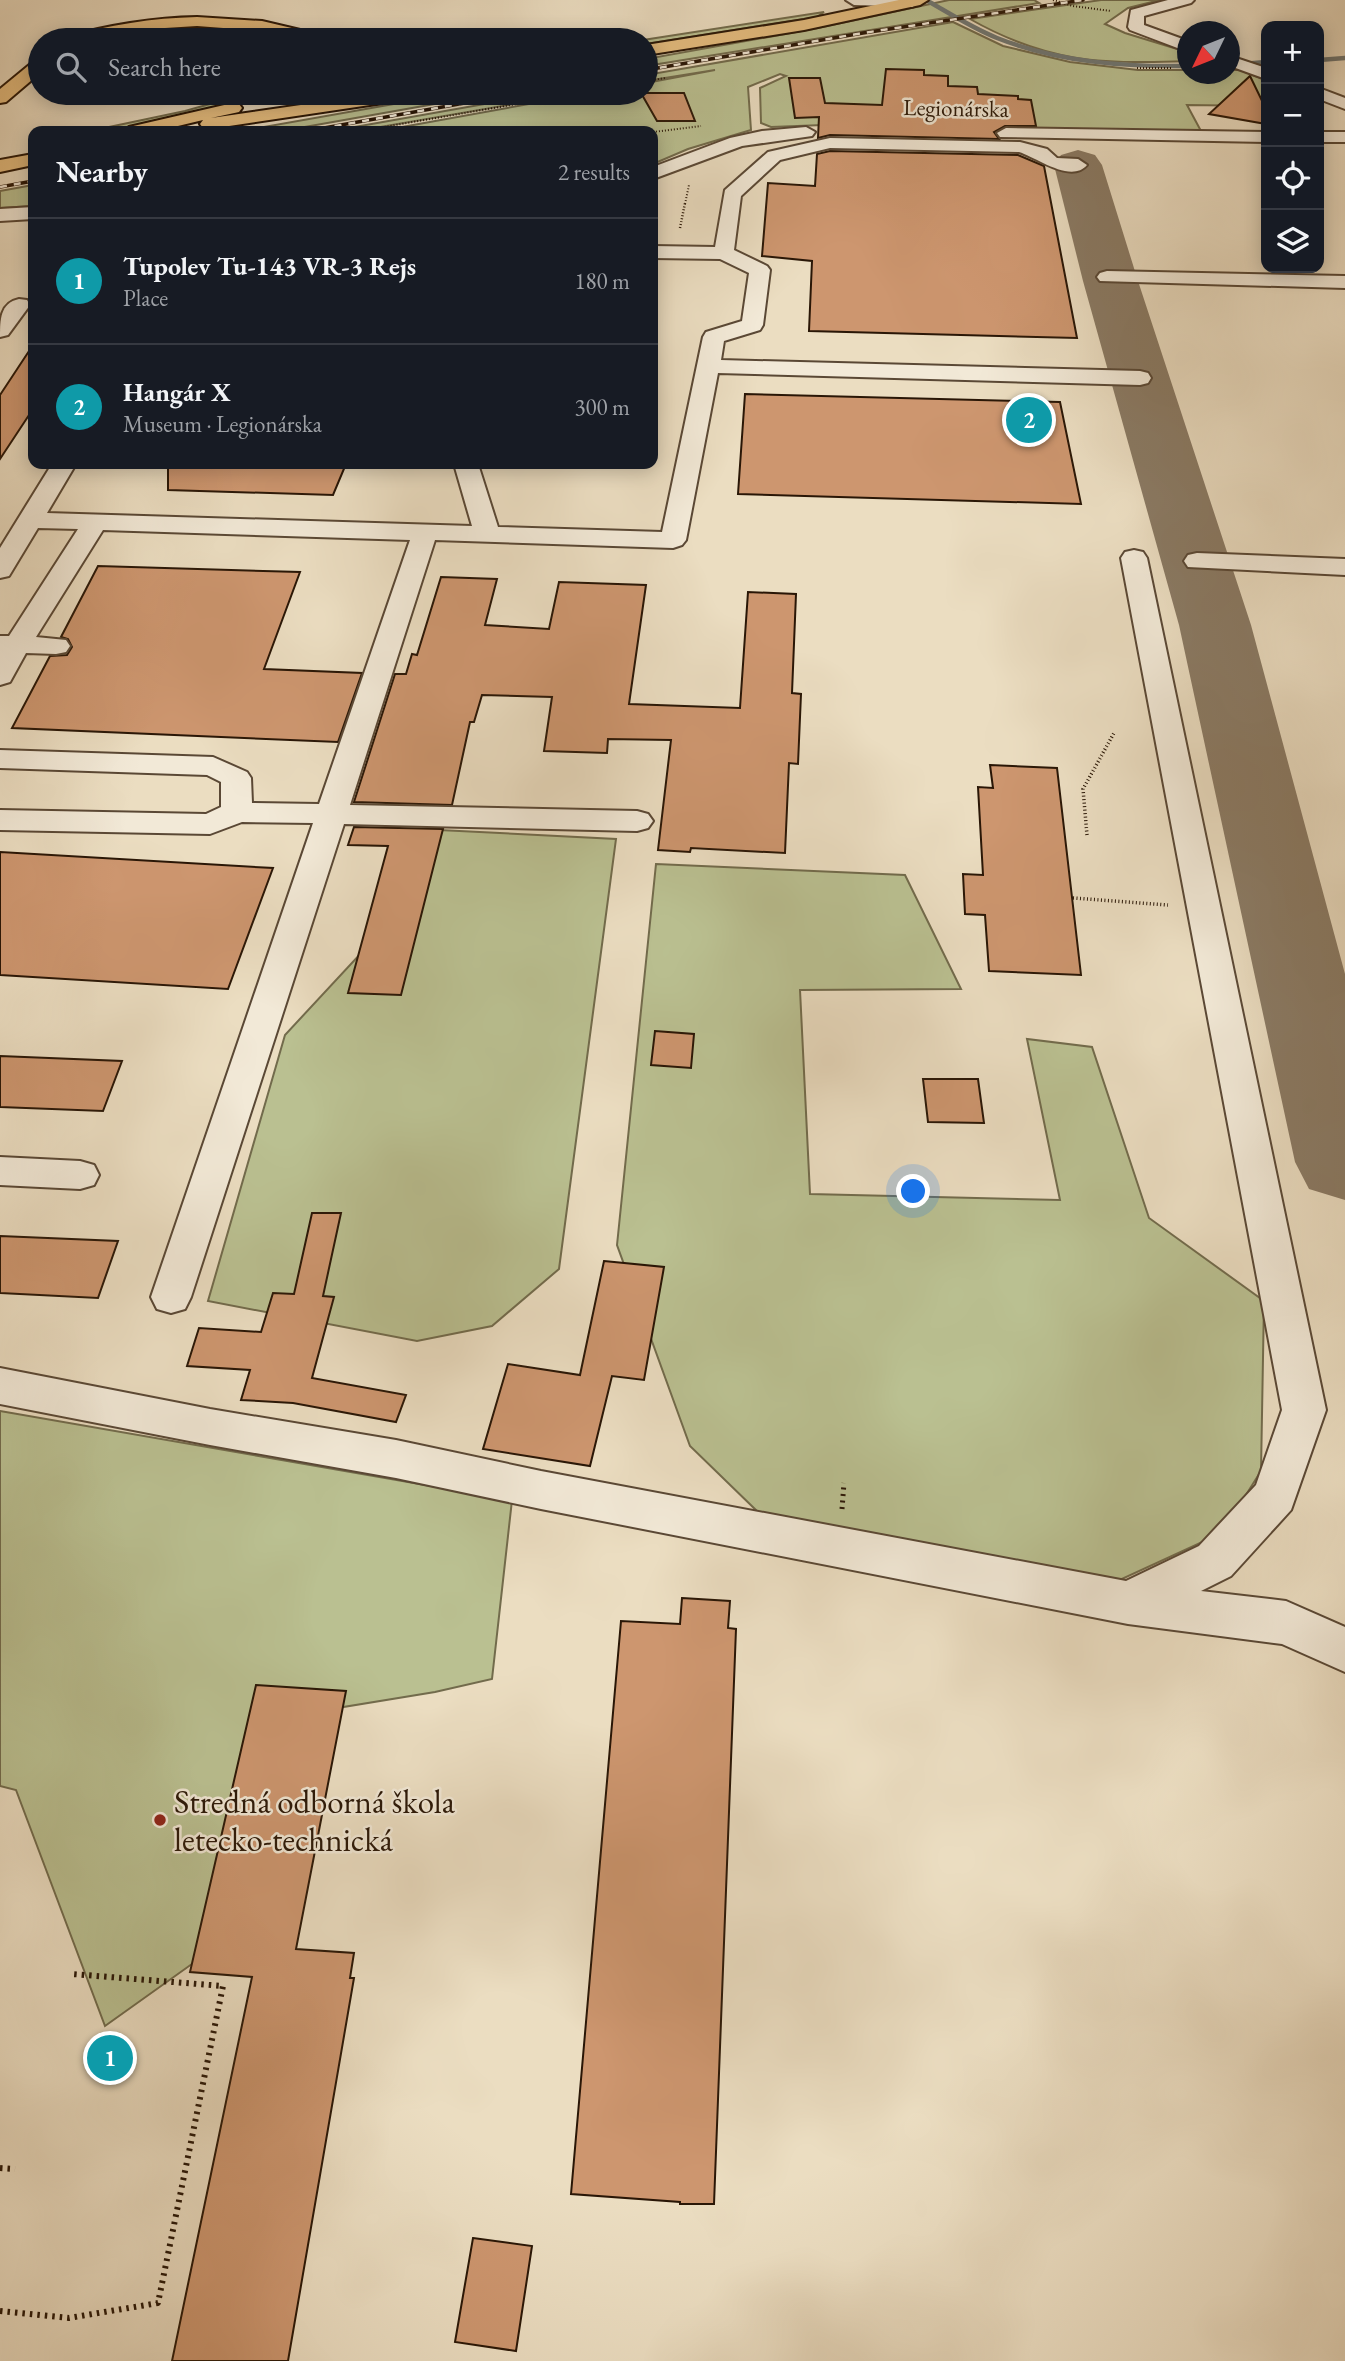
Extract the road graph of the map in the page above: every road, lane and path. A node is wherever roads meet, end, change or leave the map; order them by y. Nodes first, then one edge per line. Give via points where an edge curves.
1 (1052, 0) edge
2 (1186, 0) edge
3 (855, 1) edge
4 (916, 1) edge
5 (845, 16) junction
6 (1135, 17) junction
7 (125, 28) edge
8 (276, 28) edge
9 (1177, 43) edge
10 (658, 49) edge
11 (28, 60) edge
12 (1240, 64) edge
13 (1137, 68) dead end
14 (1175, 68) dead end
15 (1261, 72) edge
16 (28, 75) edge
17 (665, 78) dead end
18 (658, 79) edge
19 (0, 84) edge
20 (1324, 95) edge
21 (0, 98) edge
22 (1345, 104) edge
23 (240, 105) edge
24 (256, 105) edge
25 (275, 105) edge
26 (319, 105) edge
27 (511, 105) edge
28 (213, 118) junction
29 (165, 126) edge
30 (192, 126) edge
31 (389, 126) edge
32 (1261, 136) edge
33 (1324, 137) edge
34 (1345, 137) edge
35 (28, 151) edge
36 (0, 156) edge
37 (28, 161) edge
38 (1078, 165) dead end
39 (0, 166) edge
40 (658, 171) edge
41 (691, 175) dead end
42 (28, 213) edge
43 (0, 215) edge
44 (658, 252) edge
45 (675, 252) junction
46 (724, 253) junction
47 (1107, 277) dead end
48 (1345, 282) edge
49 (19, 305) dead end
50 (0, 330) edge
51 (708, 366) junction
52 (1140, 378) dead end
53 (61, 469) edge
54 (468, 469) edge
55 (31, 520) junction
56 (95, 522) junction
57 (425, 532) junction
58 (487, 534) junction
59 (1134, 558) dead end
60 (1197, 561) dead end
61 (1345, 567) edge
62 (0, 570) edge
63 (8, 644) edge
64 (56, 646) dead end
65 (0, 676) edge
66 (1114, 733) dead end
67 (0, 758) edge
68 (237, 812) junction
69 (329, 815) junction
70 (0, 820) edge
71 (637, 821) dead end
72 (1087, 835) dead end
73 (1073, 898) dead end
74 (1204, 908) junction
75 (0, 1171) edge
76 (80, 1175) dead end
77 (170, 1297) dead end
78 (0, 1386) edge
79 (1128, 1603) junction
80 (1345, 1650) edge
81 (72, 1974) dead end
82 (0, 2168) edge
83 (15, 2169) dead end
84 (0, 2311) edge

1 - 6 path
2 - 6 street via 1147,9
3 - 4 street
3 - 5 street via 854,10
4 - 5 main road
5 - 10 main road
6 - 9 street via 1136,27
7 - 8 main road via 191,22
11 - 19 main road
12 - 15 street
13 - 14 path
16 - 21 main road
17 - 18 path
20 - 22 street
23 - 28 main road
24 - 28 main road
25 - 28 main road
26 - 28 main road
27 - 31 path
28 - 29 main road
28 - 30 main road
32 - 40 street, Legionárska via 824,130 736,142
33 - 34 street
35 - 36 main road
37 - 39 main road
38 - 46 street via 1052,163 1041,153 1020,147 993,146 830,143 774,156 732,194
41 - 45 path
42 - 43 street
44 - 45 street
45 - 46 street
46 - 51 street via 760,270 752,325 714,337
47 - 48 street
49 - 50 street
51 - 52 street
51 - 58 street via 673,540
53 - 55 street
54 - 58 street
55 - 56 street
55 - 62 street
56 - 57 street
56 - 63 street
57 - 58 street
57 - 69 street
59 - 74 street
60 - 61 street
63 - 64 street
63 - 65 street
66 - 72 path via 1083,789
67 - 68 street via 213,766 236,778
68 - 69 street
68 - 70 street via 210,824
69 - 71 street
69 - 77 street
73 - 74 path
74 - 79 street via 1304,1410 1275,1496 1215,1561
75 - 76 street
78 - 79 street
79 - 80 street via 1286,1623
81 - 84 path via 223,1986 158,2303 69,2318
82 - 83 path

